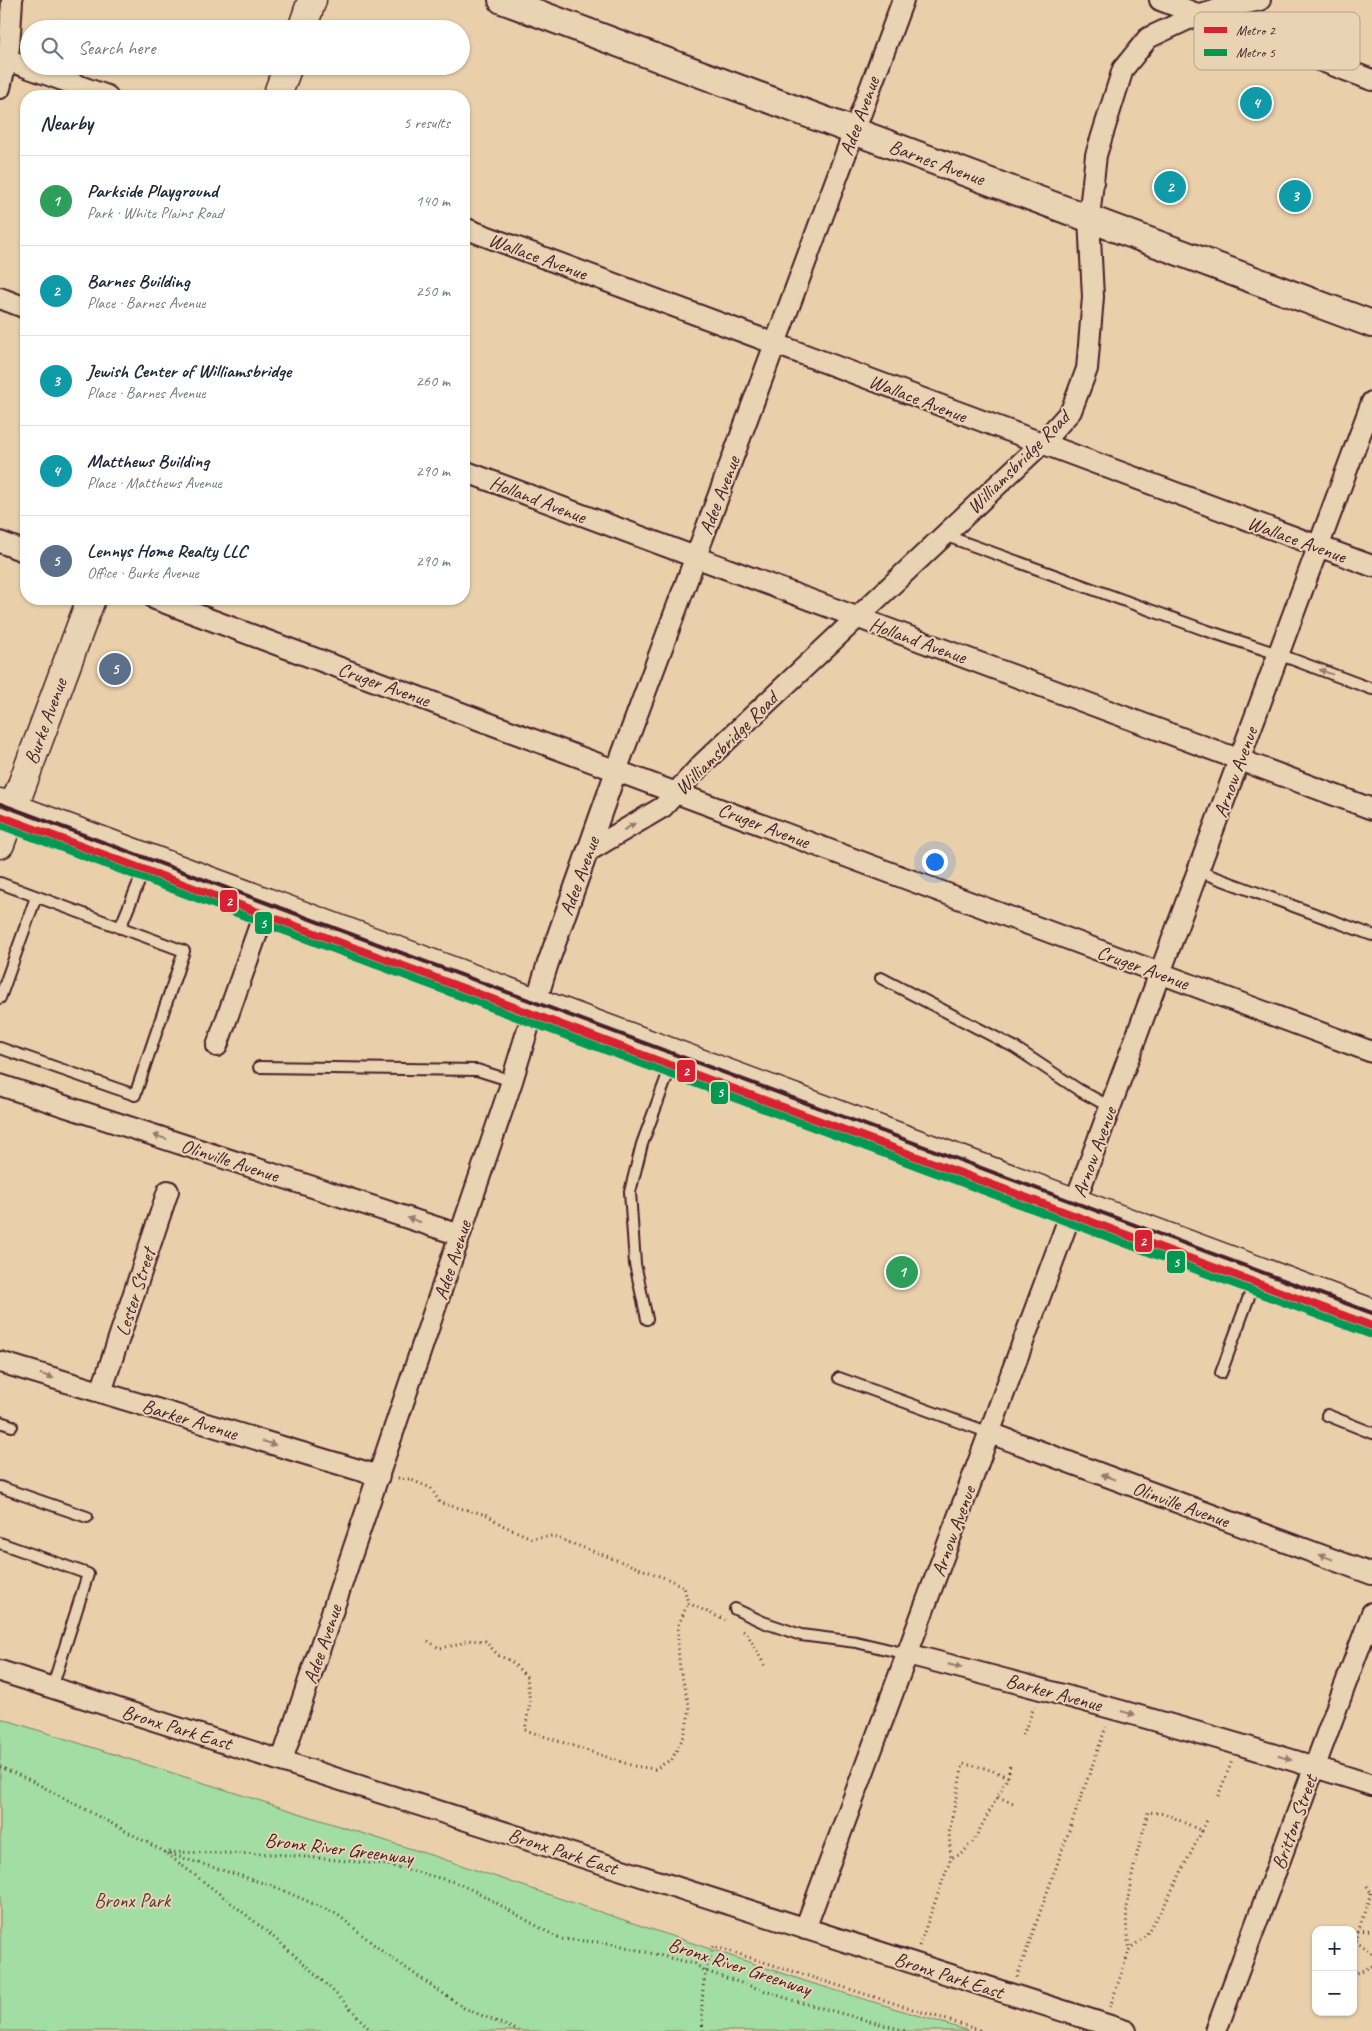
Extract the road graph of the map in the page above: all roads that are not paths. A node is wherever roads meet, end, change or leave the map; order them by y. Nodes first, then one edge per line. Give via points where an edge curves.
1 (12, 0) edge
2 (312, 0) edge
3 (502, 0) edge
4 (903, 0) edge
5 (1160, 0) edge
6 (1260, 0) edge
7 (1194, 12) edge
8 (1208, 12) edge
9 (1194, 16) edge
10 (305, 20) edge
11 (7, 60) junction
12 (20, 65) edge
13 (1346, 70) edge
14 (49, 75) edge
15 (285, 75) edge
16 (1372, 80) edge
17 (0, 88) edge
18 (90, 90) edge
19 (279, 90) edge
20 (854, 131) junction
21 (1089, 218) junction
22 (470, 230) edge
23 (0, 298) edge
24 (20, 306) edge
25 (1372, 324) edge
26 (775, 344) junction
27 (1372, 402) edge
28 (1041, 444) junction
29 (470, 473) edge
30 (944, 535) junction
31 (0, 542) edge
32 (1319, 546) junction
33 (20, 550) edge
34 (695, 558) junction
35 (1372, 566) edge
36 (89, 605) edge
37 (171, 605) edge
38 (857, 617) junction
39 (1278, 654) junction
40 (1372, 689) edge
41 (1240, 760) junction
42 (616, 771) junction
43 (676, 792) junction
44 (7, 806) edge
45 (1372, 809) edge
46 (0, 844) edge
47 (588, 852) junction
48 (149, 858) junction
49 (1198, 871) junction
50 (0, 883) edge
51 (36, 897) junction
52 (268, 902) junction
53 (120, 928) junction
54 (1372, 935) edge
55 (1160, 973) junction
56 (881, 978) dead end
57 (0, 998) edge
58 (536, 1002) junction
59 (216, 1046) dead end
60 (0, 1048) edge
61 (1372, 1052) edge
62 (676, 1054) junction
63 (259, 1067) dead end
64 (512, 1081) junction
65 (0, 1085) edge
66 (1110, 1107) junction
67 (168, 1191) dead end
68 (1075, 1202) junction
69 (460, 1235) junction
70 (1259, 1271) junction
71 (1372, 1313) edge
72 (647, 1319) dead end
73 (0, 1362) edge
74 (1222, 1373) dead end
75 (839, 1378) dead end
76 (101, 1392) junction
77 (1328, 1415) dead end
78 (0, 1422) edge
79 (12, 1426) dead end
80 (990, 1433) junction
81 (1372, 1433) edge
82 (379, 1476) junction
83 (0, 1487) edge
84 (87, 1517) dead end
85 (0, 1543) edge
86 (1372, 1574) edge
87 (735, 1609) dead end
88 (1372, 1613) edge
89 (907, 1654) junction
90 (0, 1671) edge
91 (52, 1688) junction
92 (282, 1760) junction
93 (1315, 1767) junction
94 (1372, 1785) edge
95 (805, 1929) junction
96 (1126, 2031) edge
97 (1216, 2031) edge

1 - 11 street
2 - 10 main road
3 - 20 street, Barnes Avenue
4 - 20 street, Adee Avenue
5 - 7 street
6 - 8 street, Williamsbridge Road
9 - 21 street, Williamsbridge Road via 1148,38 1123,69 1096,154
11 - 12 street
11 - 17 street
13 - 16 street
14 - 18 street
15 - 19 main road
20 - 21 street, Barnes Avenue
20 - 26 street, Adee Avenue
21 - 25 street, Barnes Avenue
21 - 28 street, Williamsbridge Road via 1094,297 1087,369 1071,411
22 - 26 street, Wallace Avenue
23 - 24 street
26 - 28 street, Wallace Avenue
26 - 34 street, Adee Avenue
27 - 32 street, Arnow Avenue
28 - 30 street, Williamsbridge Road
28 - 32 street, Wallace Avenue
29 - 34 street, Holland Avenue
30 - 38 street, Williamsbridge Road
30 - 39 lane
31 - 33 street
32 - 35 street, Wallace Avenue
32 - 39 street, Arnow Avenue
34 - 38 street, Holland Avenue
34 - 42 street, Adee Avenue
36 - 44 main road, Burke Avenue
37 - 42 street, Cruger Avenue
38 - 41 street, Holland Avenue
38 - 43 street, Williamsbridge Road
40 -> 39 lane
39 - 41 street, Arnow Avenue
41 - 45 street, Holland Avenue
41 - 49 street, Arnow Avenue
42 - 43 street, Cruger Avenue
42 - 47 street, Adee Avenue
47 -> 43 street, Williamsbridge Road via 663,806
43 - 55 street, Cruger Avenue
44 - 46 main road, Burke Avenue
44 - 48 main road
47 - 58 street, Adee Avenue
48 - 52 main road
48 - 53 lane
49 - 54 lane
49 - 55 street, Arnow Avenue
50 - 51 lane
51 - 53 lane
51 - 57 lane
52 - 58 main road
52 - 59 street
53 - 60 lane via 184,952 135,1095
55 - 61 street, Cruger Avenue
55 - 66 street, Arnow Avenue
56 - 66 lane via 1014,1047
58 - 62 main road
58 - 64 street, Adee Avenue
62 - 68 main road
62 - 72 lane via 642,1144 630,1192 635,1264
63 - 64 lane via 478,1070
64 - 69 street, Adee Avenue
69 -> 65 street, Olinville Avenue
66 - 68 street, Arnow Avenue
67 - 76 street, Lester Street
68 - 70 main road
68 - 80 street, Arnow Avenue
69 - 82 street, Adee Avenue
70 - 71 main road
70 - 74 lane
73 -> 76 street, Barker Avenue
75 - 80 lane
76 -> 82 street, Barker Avenue
77 - 81 lane
78 - 79 lane
86 -> 80 street, Olinville Avenue
80 - 89 street, Arnow Avenue
82 - 92 street, Adee Avenue
83 - 84 lane
85 - 91 lane via 88,1574
87 - 89 lane, Barker Avenue via 801,1635 856,1642
88 - 93 street, Britton Street
89 -> 93 street, Barker Avenue via 1042,1688
89 - 95 street, Arnow Avenue
90 - 91 street, Bronx Park East
91 - 92 street, Bronx Park East
92 - 95 street, Bronx Park East
93 - 94 street, Barker Avenue
93 - 97 street, Britton Street
95 - 96 street, Bronx Park East

